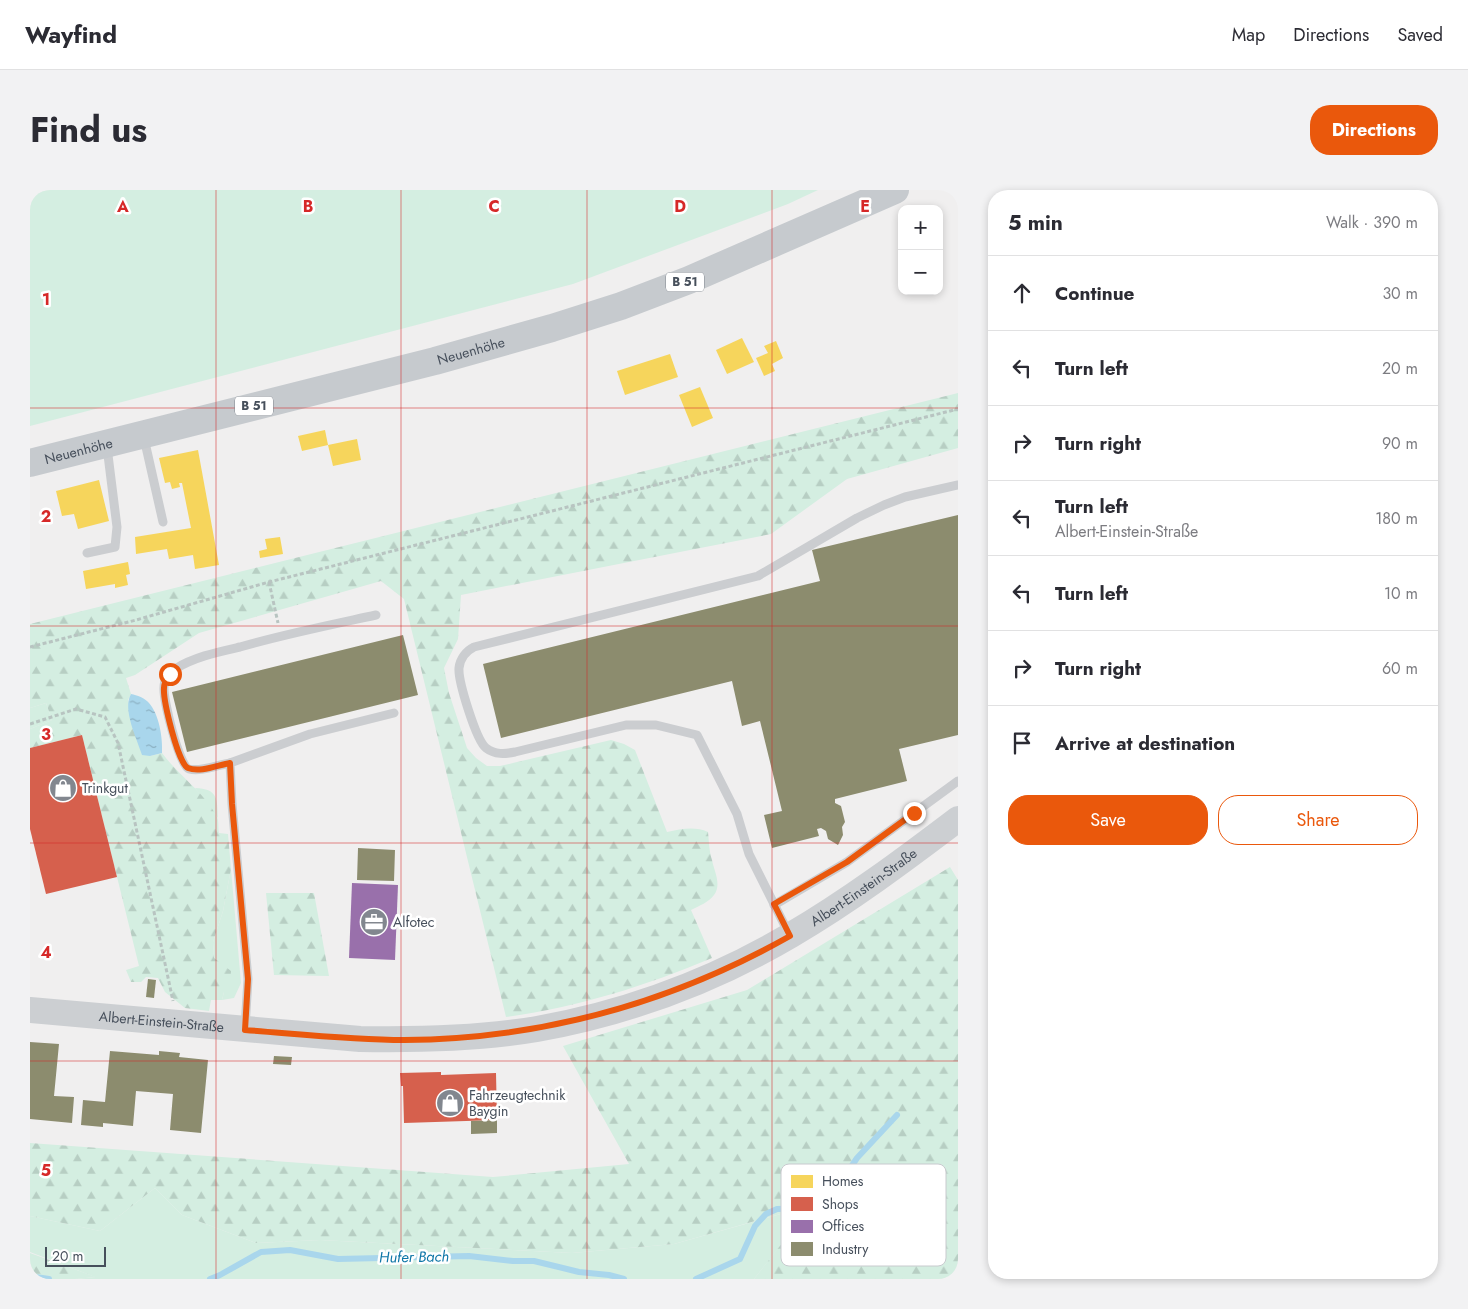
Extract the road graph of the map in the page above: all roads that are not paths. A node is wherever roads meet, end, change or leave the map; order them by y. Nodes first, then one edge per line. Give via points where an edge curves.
1 (895, 190) edge
2 (144, 435) junction
3 (107, 444) junction
4 (30, 463) edge
5 (958, 484) edge
6 (163, 522) dead end
7 (87, 553) dead end
8 (376, 615) dead end
9 (394, 713) dead end
10 (230, 763) junction
11 (958, 781) edge
12 (958, 819) edge
13 (774, 904) junction
14 (790, 936) junction
15 (30, 1010) edge
16 (245, 1030) junction

1 - 2 main road, Neuenhöhe / B 51 via 719,268 604,311 478,349
2 - 3 main road, Neuenhöhe / B 51
2 - 6 lane
3 - 4 main road, Neuenhöhe / B 51
3 - 7 lane via 116,527 115,547
5 - 13 lane via 884,505 758,576 474,647 461,659 459,676 474,725 480,741 494,753 515,752 626,725 656,725 698,735 737,814 749,854
8 - 10 lane via 281,635 202,657 175,669 165,681 164,694 184,766 200,769
9 - 10 lane via 310,734
10 - 16 lane via 248,979
11 - 13 lane via 847,862
12 - 14 street, Albert-Einstein-Straße via 882,875
13 - 14 lane
14 - 16 street, Albert-Einstein-Straße via 673,992 603,1014 537,1029 403,1040
15 - 16 street, Albert-Einstein-Straße

